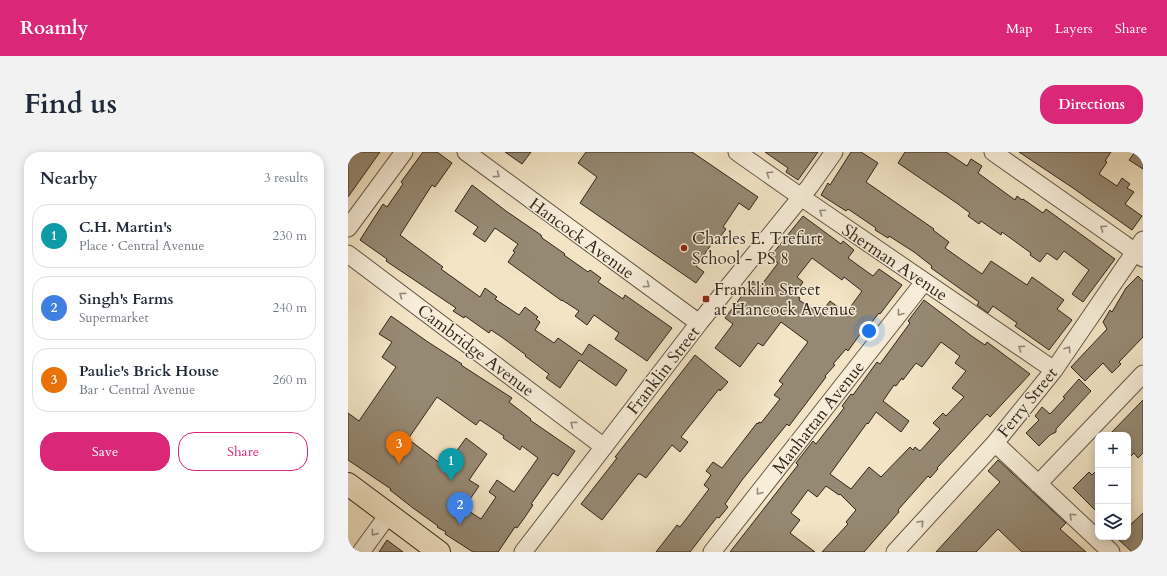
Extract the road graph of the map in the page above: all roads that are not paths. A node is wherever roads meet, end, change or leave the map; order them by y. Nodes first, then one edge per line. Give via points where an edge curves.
1 (404, 152) edge
2 (466, 152) edge
3 (737, 152) edge
4 (834, 152) edge
5 (993, 152) edge
6 (801, 197) junction
7 (348, 228) edge
8 (1140, 250) edge
9 (348, 254) edge
10 (924, 282) junction
11 (699, 323) junction
12 (1054, 370) junction
13 (1143, 374) edge
14 (995, 443) junction
15 (604, 447) junction
16 (348, 484) edge
17 (1038, 484) junction
18 (388, 515) junction
19 (361, 552) edge
20 (439, 552) edge
21 (523, 552) edge
22 (712, 552) edge
23 (895, 552) edge
24 (1111, 552) edge

1 - 7 street
2 -> 11 street, Hancock Avenue
6 -> 3 street, Sherman Avenue
4 - 6 street, Franklin Street
8 -> 5 street
10 -> 6 street, Sherman Avenue
6 - 11 street, Franklin Street
12 -> 8 street, Ferry Street
15 -> 9 street, Cambridge Avenue
12 -> 10 street, Sherman Avenue
10 -> 22 street, Manhattan Avenue
11 - 15 street, Franklin Street
12 - 14 street, Ferry Street
13 - 17 street
14 - 17 street
23 -> 14 street, Ferry Street
15 - 21 street, Franklin Street
16 - 18 main road
24 -> 17 street
18 -> 19 street
18 - 20 main road

